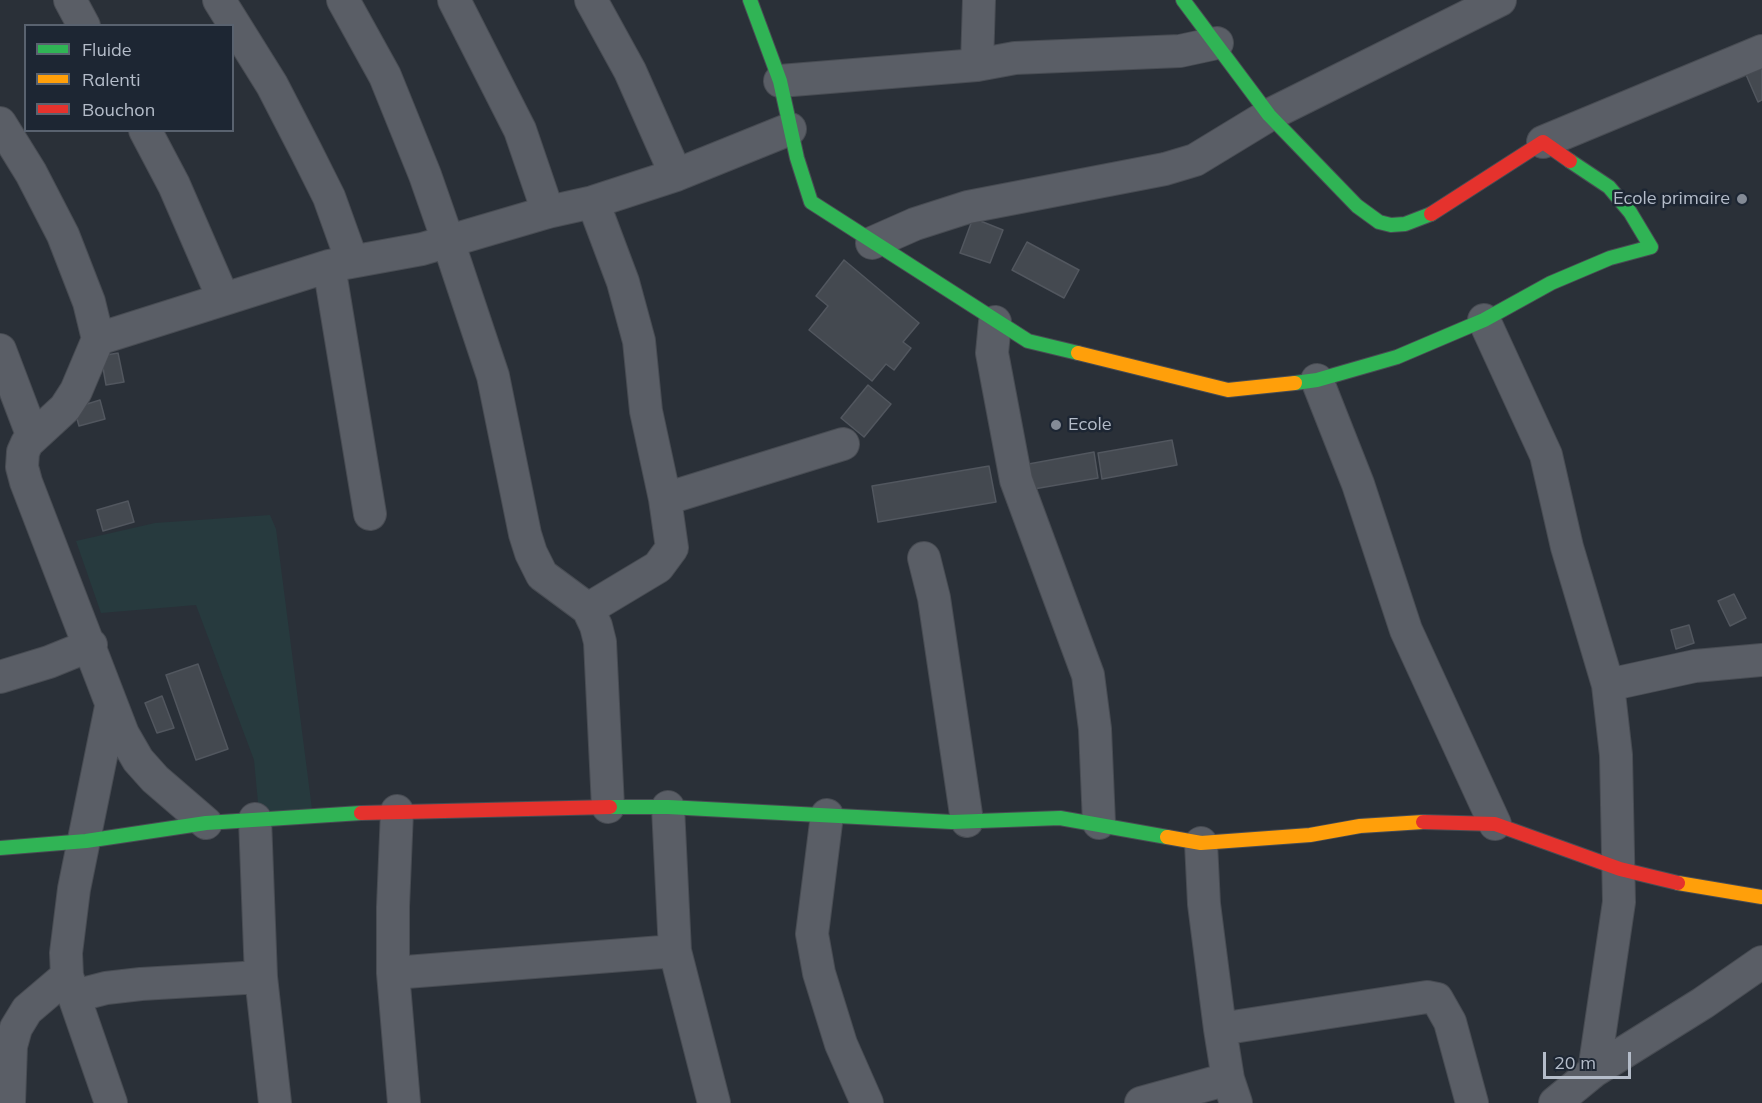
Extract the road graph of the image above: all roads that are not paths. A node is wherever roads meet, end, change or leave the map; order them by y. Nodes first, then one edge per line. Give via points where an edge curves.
1 (70, 0) edge
2 (219, 0) edge
3 (343, 0) edge
4 (454, 0) edge
5 (591, 0) edge
6 (750, 0) edge
7 (979, 0) edge
8 (1183, 0) edge
9 (1500, 0) edge
10 (83, 24) edge
11 (234, 24) edge
12 (234, 24) edge
13 (1217, 43) junction
14 (1762, 51) edge
15 (977, 65) junction
16 (780, 81) junction
17 (1269, 115) junction
18 (0, 123) edge
19 (790, 129) junction
20 (146, 132) edge
21 (1543, 142) junction
22 (676, 175) junction
23 (593, 202) junction
24 (548, 212) junction
25 (448, 241) junction
26 (872, 243) junction
27 (340, 264) junction
28 (223, 298) junction
29 (1484, 320) junction
30 (995, 322) junction
31 (98, 339) junction
32 (0, 350) edge
33 (1317, 380) junction
34 (843, 444) dead end
35 (19, 450) edge
36 (665, 499) junction
37 (370, 514) dead end
38 (924, 558) dead end
39 (588, 609) junction
40 (91, 645) junction
41 (1762, 660) edge
42 (0, 677) edge
43 (1608, 685) junction
44 (111, 706) junction
45 (608, 807) junction
46 (668, 807) junction
47 (397, 811) junction
48 (827, 815) junction
49 (255, 819) junction
50 (967, 821) junction
51 (206, 823) junction
52 (1099, 823) junction
53 (1495, 824) junction
54 (86, 841) junction
55 (1201, 843) junction
56 (0, 848) edge
57 (1620, 869) junction
58 (1762, 897) edge
59 (675, 951) junction
60 (1762, 962) edge
61 (393, 973) junction
62 (261, 977) junction
63 (71, 986) junction
64 (8, 1026) edge
65 (1220, 1029) junction
66 (1594, 1071) junction
67 (1232, 1091) edge
68 (9, 1103) edge
69 (111, 1103) edge
70 (275, 1103) edge
71 (404, 1103) edge
72 (712, 1103) edge
73 (867, 1103) edge
74 (1141, 1103) edge
75 (1472, 1103) edge
76 (1555, 1103) edge

1 - 10 street
2 - 11 street
3 - 25 street via 385,76
4 - 24 street via 520,130
5 - 22 street via 630,71
6 - 16 street
7 - 15 street
8 - 13 street
9 - 17 street
12 - 27 street via 272,85 329,197
13 - 15 street via 1180,51 1015,58
13 - 17 street
14 - 21 street
15 - 16 street
16 - 19 street
17 - 21 street via 1357,206 1379,222 1391,225 1421,219 1454,203
17 - 26 street via 1185,164 968,207
18 - 31 street via 63,235 89,302
19 - 22 street
19 - 26 street via 811,202
20 - 28 street via 174,185
21 - 29 street via 1609,187 1637,221 1651,247 1610,258 1551,283
22 - 23 street
23 - 24 street
23 - 36 street via 633,313 646,411
24 - 25 street
25 - 27 street
25 - 39 street via 493,376 531,553 542,575
26 - 30 street
27 - 28 street
27 - 37 street
28 - 31 street
29 - 33 street via 1397,357
29 - 43 street via 1546,455 1570,558
30 - 33 street via 1028,341 1228,390
30 - 52 street via 992,353 1016,480 1088,675 1095,720
31 - 35 street via 65,408
32 - 35 street
33 - 53 street via 1358,484 1406,630
34 - 36 street
35 - 40 street via 26,482
36 - 39 street via 672,548 666,558 658,567
38 - 50 street
39 - 45 street via 600,642
40 - 42 street
40 - 44 street
41 - 43 street via 1695,666
43 - 57 street via 1616,755
44 - 51 street via 138,760
44 - 54 street
45 - 46 street
45 - 47 street
46 - 48 street
46 - 59 street
47 - 49 street
47 - 61 street
48 - 50 street
48 - 73 street via 812,934 819,973 842,1044
49 - 51 street
49 - 62 street
50 - 52 street via 1059,818
51 - 54 street
52 - 55 street
53 - 55 street via 1445,821 1360,826 1310,835
53 - 57 street
54 - 56 street
54 - 63 street via 74,889 66,953
55 - 65 street via 1204,904
57 - 58 street
57 - 66 street via 1615,932
59 - 61 street
59 - 72 street
60 - 66 street
61 - 71 street
62 - 63 street via 106,988
62 - 70 street
63 - 64 street via 27,1010
63 - 69 street
64 - 68 street
65 - 67 street
65 - 75 street via 1427,997 1437,999 1450,1022
66 - 76 street
67 - 74 street

